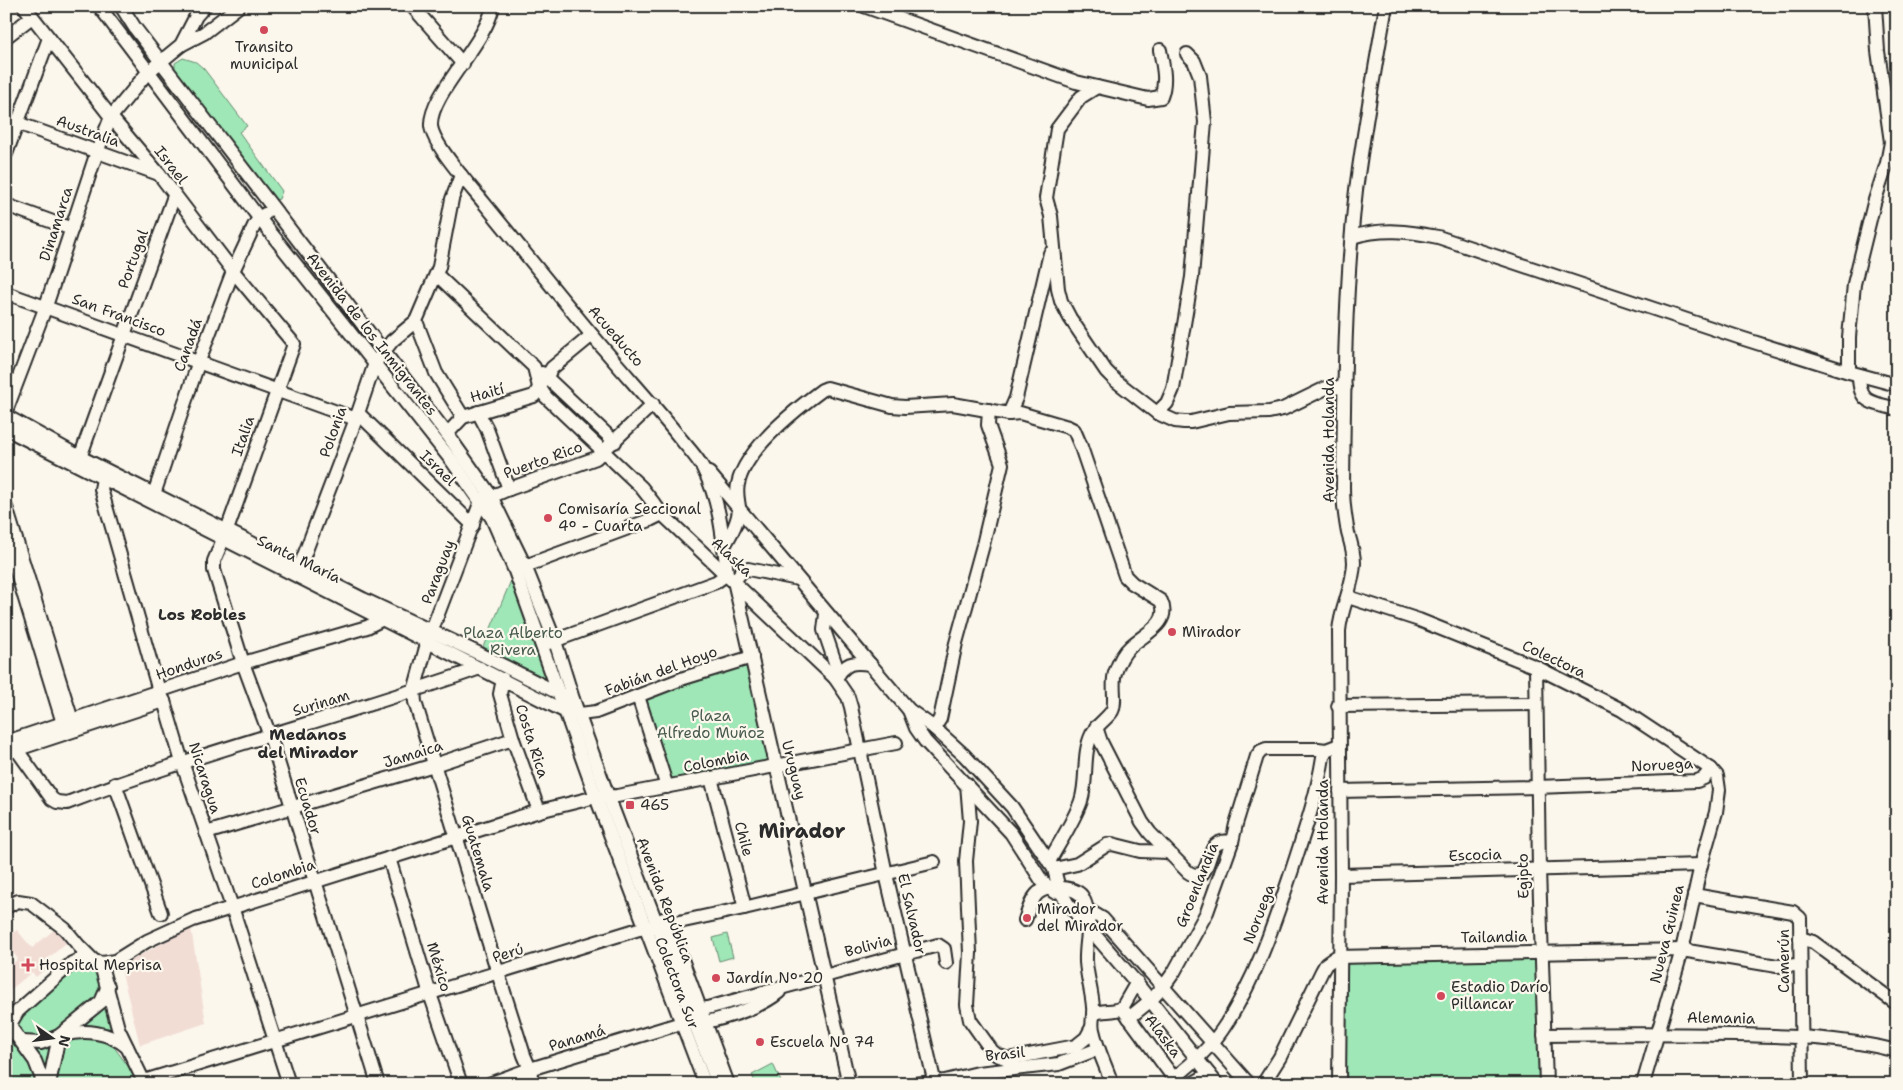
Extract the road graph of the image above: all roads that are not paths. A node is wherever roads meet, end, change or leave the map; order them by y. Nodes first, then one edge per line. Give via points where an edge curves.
1 (24, 6) edge
2 (99, 6) edge
3 (121, 6) edge
4 (205, 6) edge
5 (239, 6) edge
6 (412, 6) edge
7 (493, 6) edge
8 (864, 6) edge
9 (1386, 6) edge
10 (1875, 6) edge
11 (32, 17) junction
12 (6, 37) edge
13 (49, 38) junction
14 (180, 44) junction
15 (1160, 50) dead end
16 (1187, 54) dead end
17 (160, 61) junction
18 (463, 64) junction
19 (148, 72) junction
20 (1097, 87) junction
21 (111, 117) junction
22 (12, 121) edge
23 (97, 152) junction
24 (6, 154) edge
25 (158, 174) junction
26 (461, 175) junction
27 (174, 196) junction
28 (6, 205) edge
29 (272, 208) junction
30 (259, 218) junction
31 (72, 229) junction
32 (1352, 237) junction
33 (1053, 241) junction
34 (233, 271) junction
35 (437, 275) junction
36 (6, 293) edge
37 (46, 306) junction
38 (416, 321) junction
39 (123, 334) junction
40 (592, 335) junction
41 (294, 344) joint
42 (383, 352) junction
43 (199, 362) junction
44 (375, 363) junction
45 (534, 367) junction
46 (1854, 374) junction
47 (547, 377) junction
48 (1897, 385) edge
49 (539, 387) junction
50 (1345, 387) junction
51 (277, 390) junction
52 (653, 404) junction
53 (1897, 409) edge
54 (989, 410) junction
55 (6, 411) edge
56 (478, 412) junction
57 (1157, 413) junction
58 (1009, 414) junction
59 (6, 416) edge
60 (357, 416) junction
61 (463, 417) junction
62 (6, 428) edge
63 (447, 434) junction
64 (615, 442) junction
65 (604, 452) junction
66 (79, 461) junction
67 (698, 461) junction
68 (103, 479) junction
69 (509, 489) junction
70 (152, 498) junction
71 (486, 499) junction
72 (6, 507) edge
73 (739, 507) junction
74 (662, 514) junction
75 (473, 525) junction
76 (225, 535) junction
77 (6, 537) edge
78 (724, 546) junction
79 (526, 566) junction
80 (298, 571) junction
81 (731, 577) junction
82 (798, 579) junction
83 (1348, 597) junction
84 (826, 614) junction
85 (383, 619) junction
86 (430, 636) junction
87 (555, 641) junction
88 (542, 646) junction
89 (752, 657) junction
90 (243, 663) junction
91 (870, 664) junction
92 (1536, 667) junction
93 (480, 668) junction
94 (837, 676) junction
95 (503, 680) junction
96 (414, 691) junction
97 (560, 695) junction
98 (162, 696) junction
99 (638, 696) junction
100 (573, 699) junction
101 (547, 702) junction
102 (1536, 704) junction
103 (1338, 706) junction
104 (909, 710) junction
105 (566, 712) junction
106 (580, 714) junction
107 (69, 726) junction
108 (1096, 727) junction
109 (934, 728) junction
110 (270, 736) junction
111 (513, 739) junction
112 (896, 743) dead end
113 (1339, 745) junction
114 (10, 748) edge
115 (1326, 750) junction
116 (860, 751) junction
117 (182, 762) junction
118 (434, 765) junction
119 (776, 767) junction
120 (1711, 769) junction
121 (711, 778) junction
122 (115, 784) junction
123 (967, 784) junction
124 (667, 787) junction
125 (1537, 787) junction
126 (1340, 791) junction
127 (603, 797) junction
128 (292, 808) junction
129 (539, 812) junction
130 (206, 833) junction
131 (456, 838) junction
132 (1232, 842) junction
133 (1168, 852) junction
134 (388, 858) junction
135 (934, 862) dead end
136 (1701, 865) junction
137 (1052, 866) junction
138 (1539, 869) junction
139 (886, 874) junction
140 (1340, 875) junction
141 (315, 881) junction
142 (1054, 889) junction
143 (806, 893) junction
144 (1694, 894) junction
145 (6, 907) edge
146 (232, 907) junction
147 (744, 908) junction
148 (1086, 909) junction
149 (161, 912) dead end
150 (1025, 920) dead end
151 (652, 927) junction
152 (1089, 928) junction
153 (1800, 938) junction
154 (1682, 950) junction
155 (1541, 952) junction
156 (904, 953) junction
157 (1340, 957) junction
158 (93, 961) junction
159 (946, 963) dead end
160 (1800, 966) junction
161 (498, 973) junction
162 (825, 975) junction
163 (1137, 982) junction
164 (108, 986) junction
165 (786, 986) junction
166 (1163, 988) junction
167 (430, 994) junction
168 (1151, 1000) junction
169 (1897, 1004) edge
170 (700, 1010) junction
171 (1126, 1013) junction
172 (1093, 1014) junction
173 (357, 1016) junction
174 (706, 1022) junction
175 (9, 1024) edge
176 (675, 1025) junction
177 (1092, 1027) junction
178 (1658, 1034) junction
179 (1544, 1035) junction
180 (59, 1036) junction
181 (1801, 1036) junction
182 (275, 1040) junction
183 (23, 1042) junction
184 (1212, 1043) junction
185 (126, 1047) junction
186 (1098, 1049) junction
187 (1897, 1051) edge
188 (1197, 1058) junction
189 (530, 1069) junction
190 (994, 1077) edge
191 (1213, 1079) edge
192 (1176, 1081) edge
193 (145, 1082) edge
194 (935, 1083) edge
195 (44, 1084) edge
196 (49, 1084) edge
197 (289, 1084) edge
198 (378, 1084) edge
199 (461, 1084) edge
200 (489, 1084) edge
201 (532, 1084) edge
202 (697, 1084) edge
203 (705, 1084) edge
204 (718, 1084) edge
205 (728, 1084) edge
206 (849, 1084) edge
207 (914, 1084) edge
208 (1112, 1084) edge
209 (1192, 1084) edge
210 (1249, 1084) edge
211 (1263, 1084) edge
212 (1339, 1084) edge
213 (1546, 1084) edge
214 (1643, 1084) edge
215 (1802, 1084) edge

1 - 11 street, Israel
2 - 19 street, Avenida de los Inmigrantes
3 - 17 street, Avenida de los Inmigrantes
4 - 14 street
5 - 14 street via 204,33
6 - 18 street
7 - 18 street
8 - 20 street
9 - 32 street, Avenida Holanda via 1356,190
10 - 46 street via 1891,142 1854,284 1849,337
11 - 12 street
11 - 13 street, Israel
13 - 21 street, Israel
13 - 22 street
14 - 17 street, Dinamarca
15 - 20 street via 1164,73 1161,97 1148,99
16 - 57 street via 1200,76 1206,122 1192,277 1173,389 1168,403
17 - 19 street, Dinamarca
17 - 29 street, Avenida de los Inmigrantes
18 - 26 street, Acueducto via 432,113 432,132
19 - 21 street, Dinamarca
19 - 30 street, Avenida de los Inmigrantes
20 - 33 street via 1081,97 1057,129 1046,194
21 - 23 street, Dinamarca
21 - 25 street, Israel
22 - 23 street, Australia
22 - 24 street
23 - 25 street, Australia
23 - 31 street, Dinamarca
25 - 27 street, Israel
26 - 35 street via 452,199
26 - 40 street, Acueducto
27 - 34 street, Israel
27 - 39 street, Portugal
28 - 31 street
29 - 30 street, Canadá
29 - 42 street, Avenida de los Inmigrantes
30 - 34 street, Canadá
30 - 44 street, Avenida de los Inmigrantes
31 - 37 street, Dinamarca
32 - 46 street via 1386,230 1438,237
32 - 50 street, Avenida Holanda
33 - 57 street via 1058,289 1070,318 1106,371
33 - 58 street via 1016,398
34 - 41 street, Israel
34 - 43 street, Canadá
35 - 38 street
35 - 45 street
36 - 37 street, San Francisco
37 - 39 street, San Francisco
37 - 55 street, Dinamarca
38 - 42 street, Polonia
38 - 61 street via 436,373
39 - 43 street, San Francisco
39 - 66 street, Portugal
40 - 47 street, Haití via 552,368
40 - 52 street, Acueducto
41 - 51 street, Italia
42 - 44 street, Polonia
42 - 63 street, Avenida de los Inmigrantes
43 - 51 street, San Francisco
43 - 70 street, Canadá
44 - 60 street, Polonia
44 - 71 street, Avenida de los Inmigrantes
45 - 47 street
45 - 49 street, Alaska
46 - 48 street
46 - 53 street via 1862,396 1868,401
47 - 49 street, Haití
47 - 64 street
49 - 56 street, Haití via 534,396
49 - 65 street, Alaska
50 - 57 street via 1326,388 1283,409 1269,412 1230,413 1191,422 1175,421
50 - 83 street, Avenida Holanda via 1343,500 1354,564
51 - 60 street, San Francisco
51 - 76 street, Italia
52 - 64 street, Puerto Rico
52 - 67 street, Acueducto
54 - 58 street
54 - 73 street via 946,403 892,406 827,388 754,452 738,482
54 - 109 street via 988,425 1002,464 940,719
56 - 61 street, Haití
56 - 69 street
58 - 108 street via 1020,413 1074,430 1125,576 1164,606 1159,625 1130,647 1122,659 1112,685 1112,711
59 - 66 street, Santa María
60 - 75 street, Israel
60 - 80 street, Polonia
61 - 63 street, Haití
62 - 66 street, Santa María
63 - 71 street, Avenida de los Inmigrantes
64 - 65 street, Puerto Rico
65 - 69 street, Puerto Rico via 588,462
65 - 74 street, Alaska via 641,487
66 - 68 street, Santa María
66 - 70 street, Santa María
67 - 73 street
67 - 78 street, Acueducto via 714,493
68 - 70 street, Santa María
68 - 98 street, Nicaragua via 101,489
69 - 71 street, Puerto Rico
70 - 76 street, Santa María
71 - 75 street, Paraguay
71 - 79 street, Avenida de los Inmigrantes
71 - 88 street, Avenida de los Inmigrantes
72 - 107 street
73 - 78 street via 736,522
73 - 82 street
74 - 79 street
74 - 81 street, Alaska
75 - 86 street, Paraguay
76 - 80 street, Santa María
76 - 90 street, Ecuador via 214,561 214,570
77 - 107 street
78 - 81 street, Acueducto
79 - 87 street, Avenida de los Inmigrantes
80 - 85 street, Santa María
80 - 86 street, Santa María via 363,600
81 - 82 street via 748,569
81 - 87 street
81 - 89 street, Uruguay
81 - 94 street, Alaska
82 - 84 street
83 - 92 street, Colectora via 1419,620
83 - 103 street, Avenida Holanda via 1339,624
84 - 91 street
84 - 94 street via 824,630
85 - 86 street, Santa María
85 - 90 street, Honduras via 367,627
86 - 93 street, Santa María
86 - 96 street, Guatemala
86 - 97 street, Santa María
87 - 88 street
87 - 100 street, Avenida de los Inmigrantes
88 - 97 street, Avenida de los Inmigrantes
89 - 99 street, Fabián del Hoyo
89 - 119 street, Uruguay
90 - 98 street, Honduras
90 - 110 street, Ecuador
91 - 94 street via 844,666
91 - 104 street
92 - 102 street, Egipto
92 - 120 street, Colectora via 1622,710
93 - 95 street, Santa María
93 - 96 street, Surinam
94 - 116 street, El Salvador via 850,702
95 - 101 street, Santa María
95 - 111 street, Costa Rica via 500,694
96 - 110 street, Surinam
96 - 118 street, Guatemala via 414,702
97 - 100 street, Santa María
97 - 105 street, Avenida de los Inmigrantes
98 - 107 street, Honduras
98 - 117 street, Nicaragua
99 - 106 street, Fabián del Hoyo via 596,712
99 - 124 street
100 - 106 street
101 - 105 street, Santa María
101 - 127 street, Colectora Sur via 559,712
102 - 103 street
102 - 125 street, Egipto
103 - 113 street, Avenida Holanda
104 - 109 street
104 - 123 street via 925,741
105 - 106 street, Santa María
105 - 127 street
106 - 127 street
107 - 114 street, Honduras
108 - 133 street via 1142,822
108 - 137 street via 1088,743 1080,802
109 - 137 street via 1012,807
110 - 117 street, Surinam
110 - 128 street, Ecuador
111 - 118 street, Jamaica
111 - 129 street, Costa Rica
112 - 116 street, Colombia
113 - 115 street
113 - 126 street, Avenida Holanda
114 - 122 street, Surinam via 57,802 67,803
115 - 132 street, Groenlandia via 1261,751
115 - 184 street, Noruega via 1314,804 1271,930 1234,1010
116 - 119 street, Colombia
116 - 139 street, El Salvador
117 - 122 street, Surinam
117 - 130 street, Nicaragua
118 - 128 street, Jamaica
118 - 131 street, Guatemala
119 - 121 street, Colombia
119 - 143 street, Uruguay
120 - 125 street, Noruega via 1697,781
120 - 136 street, Nueva Guinea via 1717,776 1719,790
121 - 124 street, Colombia
121 - 147 street, Chile
122 - 149 street
123 - 142 street via 1011,832 1032,867
123 - 177 street via 970,953 966,1005 970,1020 992,1051 1008,1059 1076,1046
124 - 127 street, Colombia
125 - 126 street, Noruega
125 - 138 street, Egipto
126 - 140 street, Avenida Holanda
127 - 129 street, Colombia
127 - 151 street, Colectora Sur
127 - 151 street
128 - 130 street, Jamaica
128 - 141 street, Ecuador
129 - 131 street, Colombia
130 - 146 street, Nicaragua
131 - 134 street, Colombia
131 - 161 street, Guatemala
132 - 133 street via 1218,842 1205,870 1198,876 1188,872
132 - 166 street, Groenlandia via 1207,912
133 - 137 street via 1107,845 1077,864
134 - 141 street, Colombia
134 - 167 street, México
135 - 139 street, Perú
136 - 138 street, Escocia
136 - 144 street, Nueva Guinea
137 - 142 street
138 - 140 street, Escocia
138 - 155 street, Egipto
139 - 143 street, Perú
139 - 156 street, El Salvador
140 - 157 street, Avenida Holanda
141 - 146 street, Colombia
141 - 173 street, Ecuador
142 - 148 street via 1079,892
142 - 150 street via 1037,894
142 - 152 street
143 - 147 street, Perú
143 - 162 street, Uruguay
144 - 153 street, Camerún via 1793,912 1800,918
144 - 154 street, Nueva Guinea
145 - 158 street via 18,901 32,903 65,929
146 - 158 street, Colombia via 176,927 115,961
146 - 182 street, Nicaragua
147 - 151 street, Perú
148 - 152 street
148 - 166 street via 1103,919
151 - 161 street, Perú
151 - 170 street via 678,946
151 - 176 street, Colectora Sur
151 - 203 street, Avenida República
151 - 204 street, Avenida República
152 - 163 street
152 - 172 street via 1086,964
153 - 160 street, Camerún
153 - 169 street via 1813,942
154 - 155 street, Tailandia
154 - 160 street, Tailandia via 1777,966
154 - 178 street, Nueva Guinea
155 - 157 street, Tailandia
155 - 179 street, Egipto
156 - 159 street, Bolivia via 938,945 944,949
156 - 162 street, Bolivia
156 - 194 street, El Salvador
157 - 211 street via 1330,960 1322,971
157 - 212 street, Avenida Holanda
158 - 164 street via 102,969
158 - 175 street, Colombia via 81,959 72,963 18,1011
160 - 181 street, Camerún
161 - 167 street, Perú
161 - 189 street, Guatemala
162 - 165 street, Bolivia
162 - 206 street, Uruguay
163 - 168 street
163 - 171 street
164 - 180 street via 101,1002
164 - 185 street
165 - 170 street, Bolivia
165 - 174 street, Bolivia via 770,999
166 - 168 street, Groenlandia
166 - 184 street
167 - 173 street, Perú
167 - 199 street, México
168 - 171 street, Groenlandia
168 - 188 street
170 - 174 street
171 - 172 street via 1100,1011
171 - 192 street, Alaska
172 - 177 street
173 - 182 street, Perú
173 - 198 street, Ecuador
174 - 205 street
175 - 183 street
176 - 189 street, Panamá
176 - 202 street, Colectora Sur
177 - 186 street
178 - 179 street, Alemania
178 - 181 street, Alemania
178 - 214 street, Nueva Guinea
179 - 213 street, Egipto
180 - 183 street via 41,1043
180 - 185 street via 101,1034
180 - 196 street
181 - 187 street, Alemania via 1833,1038
181 - 215 street, Camerún
182 - 193 street, Perú
182 - 197 street, Nicaragua
183 - 195 street
184 - 188 street, Noruega
184 - 210 street
185 - 193 street
186 - 190 street, Brasil via 1059,1064
186 - 208 street
188 - 191 street
188 - 192 street, Noruega
189 - 200 street, Panamá
189 - 201 street, Guatemala
190 - 194 street, Brasil
191 - 209 street
194 - 207 street, Brasil

